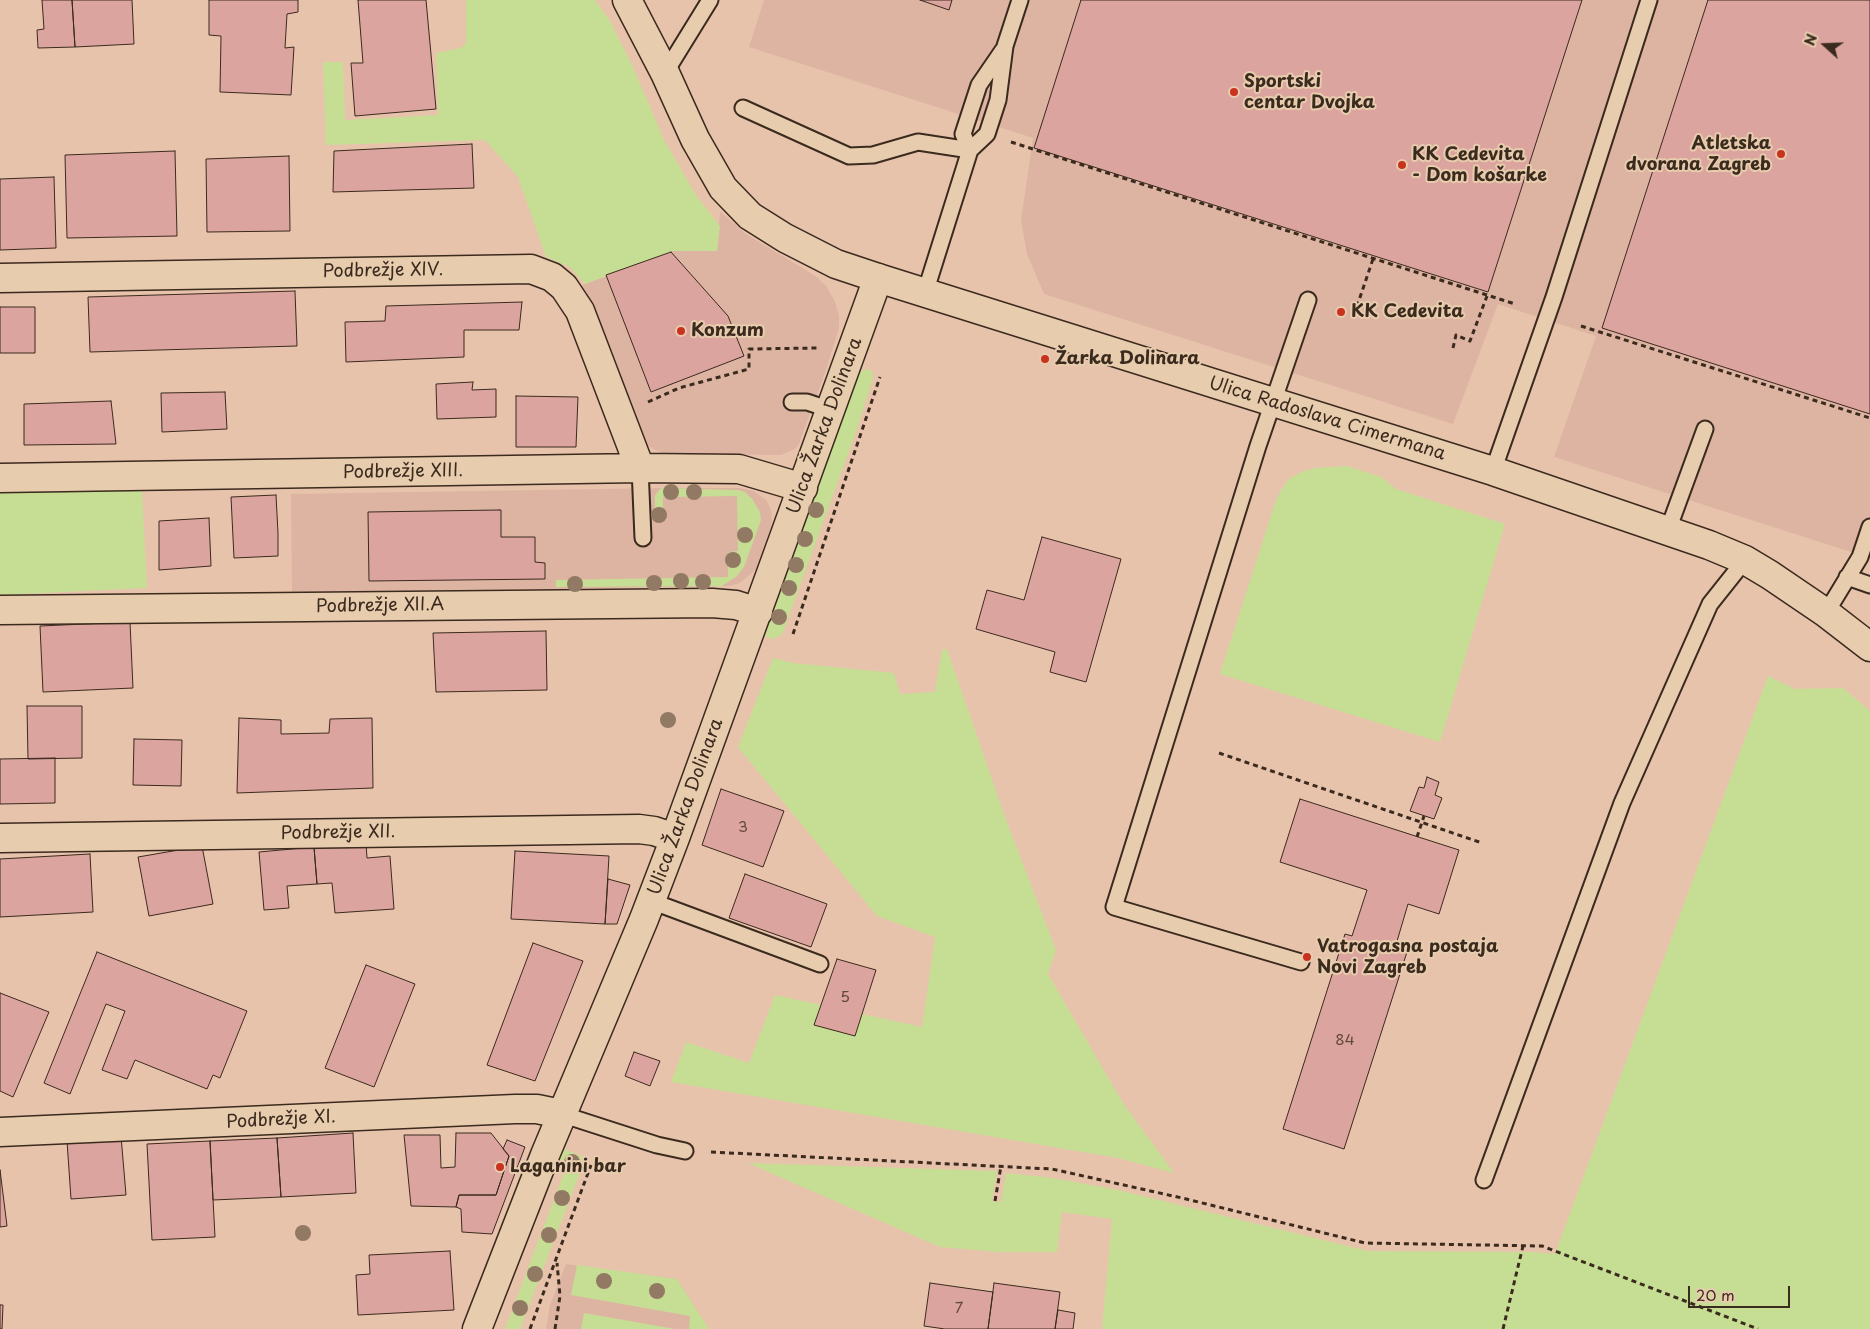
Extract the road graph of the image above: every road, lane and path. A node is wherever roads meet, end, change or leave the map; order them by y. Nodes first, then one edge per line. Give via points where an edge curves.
1 (627, 0) edge
2 (710, 0) edge
3 (1020, 0) edge
4 (1649, 0) edge
5 (1005, 46) junction
6 (665, 73) junction
7 (743, 108) dead end
8 (987, 134) junction
9 (970, 150) junction
10 (1374, 257) junction
11 (0, 278) edge
12 (878, 278) junction
13 (925, 293) junction
14 (1487, 296) junction
15 (1308, 300) dead end
16 (1515, 304) dead end
17 (1354, 315) dead end
18 (1581, 326) dead end
19 (827, 348) dead end
20 (1452, 348) dead end
21 (880, 377) dead end
22 (792, 402) dead end
23 (1273, 402) junction
24 (646, 403) dead end
25 (831, 410) junction
26 (1870, 418) edge
27 (1704, 429) dead end
28 (640, 468) junction
29 (1493, 471) junction
30 (0, 478) edge
31 (802, 488) junction
32 (1870, 527) edge
33 (1668, 530) junction
34 (643, 538) dead end
35 (1745, 560) junction
36 (1847, 577) junction
37 (1870, 585) edge
38 (0, 610) edge
39 (758, 612) junction
40 (1826, 613) junction
41 (793, 634) dead end
42 (1870, 647) edge
43 (1219, 753) dead end
44 (1424, 816) dead end
45 (1421, 823) junction
46 (1416, 837) dead end
47 (0, 838) edge
48 (675, 838) junction
49 (1482, 843) dead end
50 (651, 901) junction
51 (1301, 962) dead end
52 (820, 964) dead end
53 (561, 1114) junction
54 (0, 1132) edge
55 (685, 1151) joint
56 (590, 1165) dead end
57 (1001, 1166) junction
58 (1484, 1180) dead end
59 (995, 1201) dead end
60 (1523, 1246) junction
61 (556, 1260) junction
62 (477, 1329) edge
63 (530, 1329) edge
64 (554, 1329) edge
65 (1503, 1329) edge
66 (1758, 1329) edge

1 - 6 street, Ulica Radoslava Cimermana
2 - 6 lane
3 - 5 lane
4 - 29 lane via 1554,297
5 - 8 lane via 998,100
5 - 9 lane via 979,85 964,134
6 - 12 street, Ulica Radoslava Cimermana via 694,139 718,180 750,216 836,264
7 - 9 lane via 849,156 873,155 918,142
8 - 9 lane
8 - 10 path
9 - 13 lane
10 - 14 path
10 - 17 path
11 - 28 street, Podbrežje XIV. via 531,268 552,277 564,287 580,311
12 - 13 street, Ulica Radoslava Cimermana
12 - 25 street, Ulica Žarka Dolinara
13 - 23 street, Ulica Radoslava Cimermana
14 - 16 path
14 - 20 path via 1470,341 1456,335
15 - 23 lane
18 - 26 path
19 - 24 path via 749,349 749,369 679,388
21 - 41 path
22 - 25 lane via 807,402
23 - 29 street, Ulica Radoslava Cimermana
23 - 51 lane via 1114,907
25 - 31 street, Ulica Žarka Dolinara
27 - 33 lane
28 - 30 street, Podbrežje XIII.
28 - 31 street, Podbrežje XIII. via 739,469
28 - 34 lane
29 - 33 street, Ulica Radoslava Cimermana
31 - 39 street, Ulica Žarka Dolinara
32 - 36 lane via 1860,557
33 - 35 street, Ulica Radoslava Cimermana
35 - 40 street, Ulica Radoslava Cimermana
35 - 58 lane via 1710,604 1622,803
36 - 37 lane
36 - 40 lane
38 - 39 street, Podbrežje XII.A via 712,603 736,605
39 - 48 street, Ulica Žarka Dolinara
40 - 42 street, Ulica Radoslava Cimermana
43 - 45 path
44 - 45 path
45 - 46 path
45 - 49 path
47 - 48 street, Podbrežje XII. via 639,828
48 - 50 street, Ulica Žarka Dolinara
50 - 52 lane
50 - 53 street, Ulica Žarka Dolinara
53 - 54 street, Podbrežje XI. via 515,1109
53 - 55 lane via 657,1146
53 - 62 street, Ulica Žarka Dolinara
55 - 57 path
56 - 61 path
57 - 59 path
57 - 60 path via 1052,1169 1365,1243
60 - 65 path
60 - 66 path via 1542,1246
61 - 63 path
61 - 64 path via 560,1296

